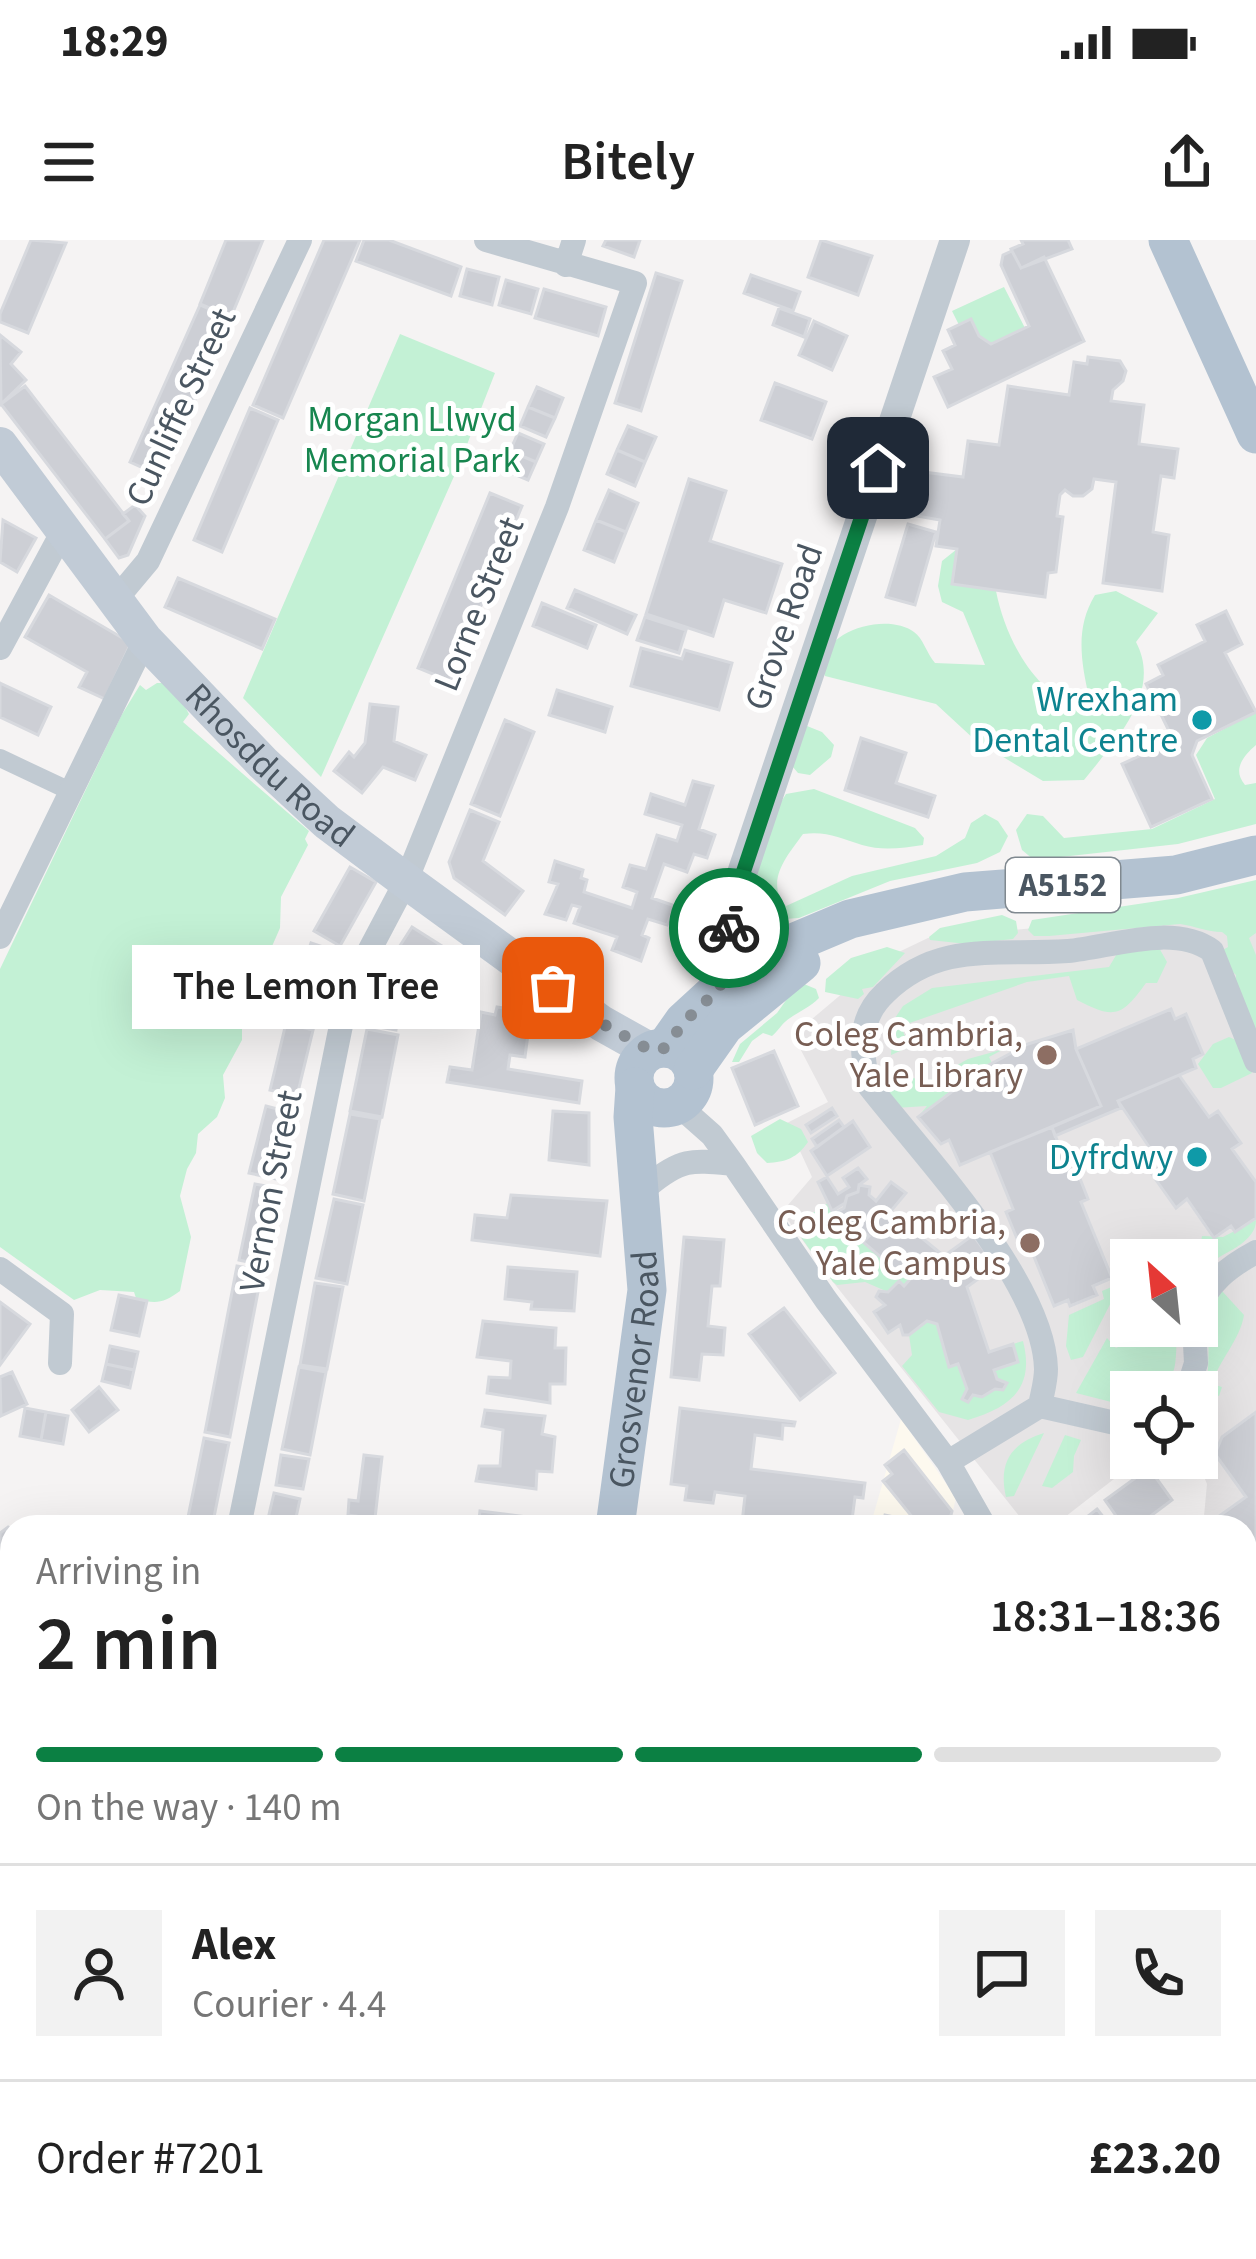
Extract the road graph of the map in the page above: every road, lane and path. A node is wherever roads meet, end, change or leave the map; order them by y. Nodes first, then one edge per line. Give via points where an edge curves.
1 (300, 240) edge
2 (486, 240) edge
3 (574, 240) edge
4 (1168, 240) edge
5 (957, 242) edge
6 (566, 266) junction
7 (1256, 434) edge
8 (0, 445) edge
9 (64, 530) junction
10 (117, 598) junction
11 (145, 640) junction
12 (0, 648) edge
13 (0, 758) edge
14 (70, 791) junction
15 (1256, 855) edge
16 (406, 881) junction
17 (733, 903) junction
18 (871, 917) junction
19 (0, 938) edge
20 (781, 948) junction
21 (720, 988) junction
22 (1256, 1061) edge
23 (665, 1078) junction
24 (733, 1165) junction
25 (645, 1198) junction
26 (1256, 1252) edge
27 (0, 1270) edge
28 (1218, 1277) edge
29 (61, 1363) dead end
30 (1040, 1406) junction
31 (1110, 1423) edge
32 (948, 1462) junction
33 (241, 1515) edge
34 (617, 1515) edge
35 (979, 1515) edge

1 - 10 street, Cunliffe Street via 148,561
2 - 6 street
3 - 6 street
4 - 7 main road
5 - 17 street, Grove Road
6 - 16 street, Lorne Street via 635,283 557,507
8 - 9 main road, Rhosddu Road
9 - 10 main road, Rhosddu Road
9 - 12 street
10 - 11 main road, Rhosddu Road
11 - 14 street
11 - 16 main road, Rhosddu Road via 279,778
13 - 14 street
14 - 19 street
15 - 18 main road, A5152 via 1176,875 965,892
16 - 23 main road, Rhosddu Road
16 - 33 street, Vernon Street via 348,992
17 - 20 street
17 - 21 street, Grove Road
18 - 20 main road, A5152
18 - 23 main road, A5152 via 780,978
20 - 21 main road, A5152
21 - 23 main road, A5152 via 684,1022
22 - 30 street via 1212,951 1178,938 935,959 915,966 868,1014 862,1061 870,1087 994,1245 1032,1313 1046,1368
23 - 24 street, Rhosddu Road
23 - 25 main road, Grosvenor Road via 633,1118
24 - 25 street via 691,1160 671,1167
24 - 32 street, Rhosddu Road
25 - 34 main road, Grosvenor Road via 647,1290
26 - 28 street
27 - 29 street via 62,1313
30 - 31 street
30 - 32 street
32 - 35 street, Rhosddu Road

